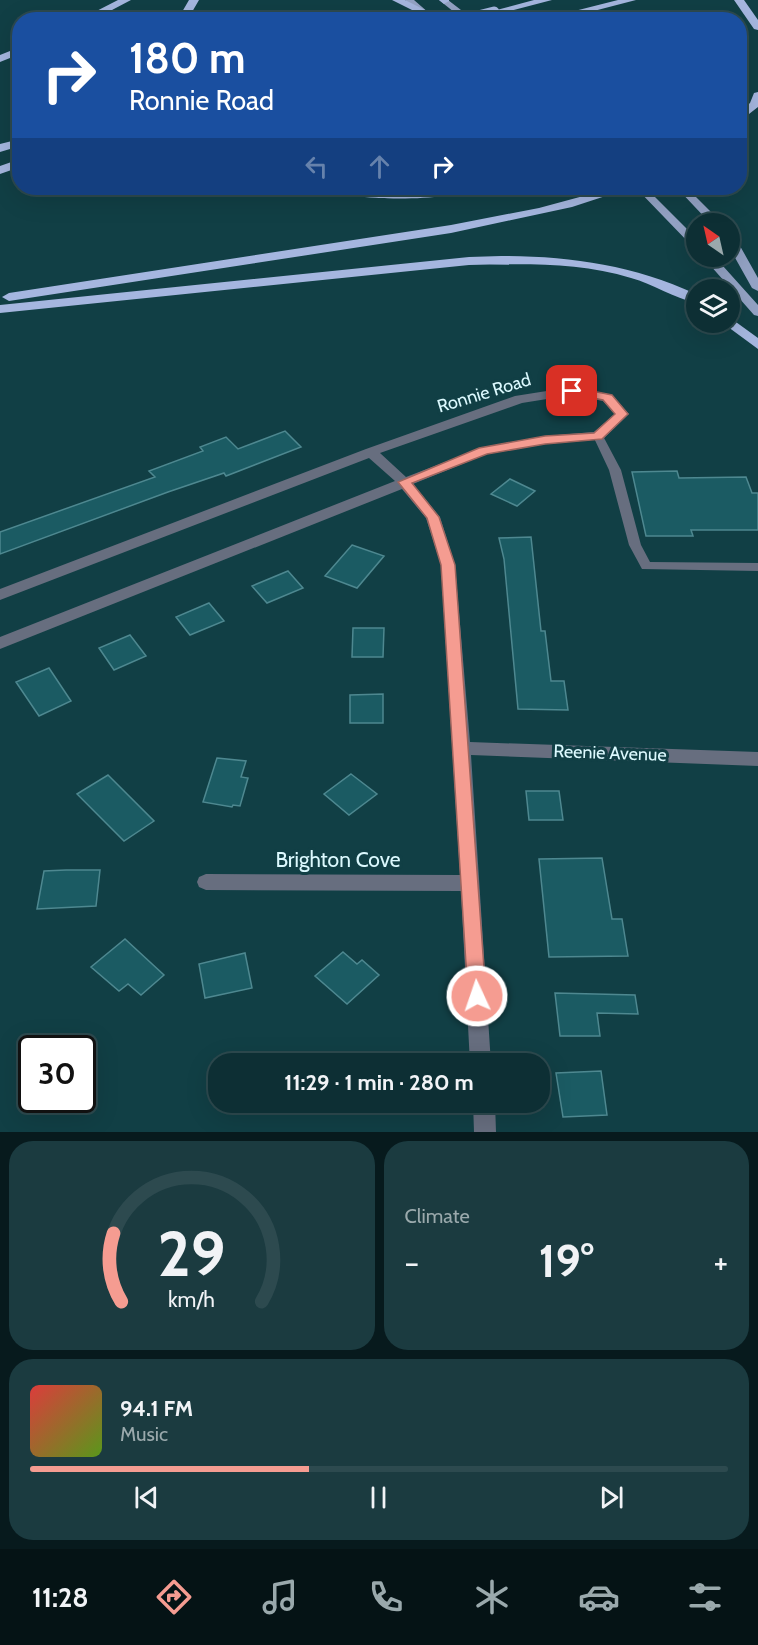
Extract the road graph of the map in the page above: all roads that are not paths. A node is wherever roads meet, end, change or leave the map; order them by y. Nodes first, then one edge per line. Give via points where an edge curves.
1 (126, 0) edge
2 (398, 0) edge
3 (409, 0) edge
4 (444, 0) edge
5 (532, 0) edge
6 (547, 0) edge
7 (631, 0) edge
8 (739, 0) edge
9 (508, 9) junction
10 (422, 11) joint
11 (101, 12) edge
12 (460, 12) edge
13 (494, 12) edge
14 (579, 12) edge
15 (758, 27) edge
16 (758, 95) edge
17 (747, 111) edge
18 (602, 195) edge
19 (648, 195) edge
20 (689, 195) edge
21 (707, 213) edge
22 (686, 234) edge
23 (740, 256) edge
24 (717, 267) edge
25 (758, 288) edge
26 (686, 294) edge
27 (0, 298) edge
28 (0, 309) edge
29 (758, 312) edge
30 (740, 330) edge
31 (758, 345) edge
32 (598, 436) junction
33 (371, 452) junction
34 (404, 482) junction
35 (758, 567) edge
36 (0, 595) edge
37 (0, 644) edge
38 (462, 748) junction
39 (758, 759) edge
40 (206, 882) dead end
41 (470, 883) junction
42 (480, 1053) edge
43 (484, 1113) edge
44 (485, 1132) edge

1 - 11 highway
2 - 10 highway
3 - 10 main road
4 - 12 main road
5 - 9 highway
6 - 9 highway
7 - 14 highway
8 - 15 highway
9 - 13 highway, bridge
16 - 17 highway
18 - 27 highway via 483,224
19 - 22 main road
20 - 21 main road
23 - 25 main road
24 - 29 main road
26 - 28 highway via 659,281 601,264 542,259 469,261
30 - 31 highway
32 - 33 street, Ronnie Road via 622,414 607,398 572,391 520,399
32 - 34 street via 484,451
32 - 35 lane via 615,470 635,545 646,566
33 - 34 street
33 - 36 street, Ronnie Road
34 - 37 street
34 - 38 street via 433,517 448,565
38 - 39 street, Reenie Avenue
38 - 41 street
40 - 41 street, Brighton Cove
41 - 42 street
43 - 44 street

